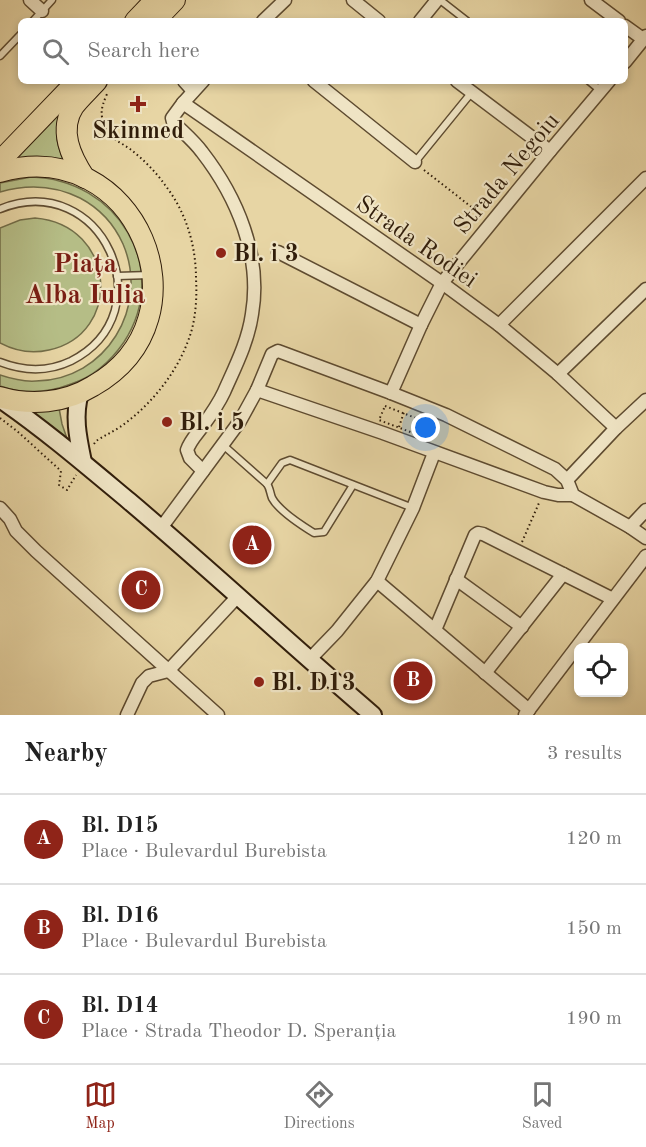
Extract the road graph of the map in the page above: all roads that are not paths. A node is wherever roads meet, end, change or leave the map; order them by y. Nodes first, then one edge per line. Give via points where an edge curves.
1 (30, 0) edge
2 (52, 0) edge
3 (155, 0) edge
4 (175, 0) edge
5 (285, 0) edge
6 (353, 0) edge
7 (438, 0) edge
8 (591, 0) edge
9 (42, 11) junction
10 (36, 18) edge
11 (138, 18) edge
12 (158, 18) edge
13 (266, 18) edge
14 (375, 18) edge
15 (423, 18) edge
16 (463, 18) edge
17 (615, 18) edge
18 (628, 28) edge
19 (18, 37) edge
20 (645, 38) edge
21 (0, 57) edge
22 (628, 58) edge
23 (74, 84) edge
24 (94, 84) edge
25 (187, 84) edge
26 (200, 84) edge
27 (318, 84) edge
28 (461, 84) edge
29 (605, 86) edge
30 (193, 91) junction
31 (472, 92) junction
32 (183, 103) junction
33 (550, 151) junction
34 (0, 160) edge
35 (415, 162) joint
36 (0, 172) edge
37 (85, 178) junction
38 (645, 182) edge
39 (0, 209) edge
40 (278, 252) dead end
41 (152, 275) junction
42 (117, 276) junction
43 (442, 283) junction
44 (646, 290) edge
45 (421, 325) junction
46 (499, 325) junction
47 (0, 362) edge
48 (558, 374) junction
49 (257, 390) junction
50 (80, 393) junction
51 (391, 393) junction
52 (0, 398) edge
53 (646, 400) edge
54 (616, 428) junction
55 (222, 445) junction
56 (434, 453) junction
57 (83, 462) junction
58 (203, 471) junction
59 (567, 480) junction
60 (267, 484) junction
61 (353, 485) junction
62 (573, 495) junction
63 (0, 508) edge
64 (413, 508) junction
65 (646, 510) edge
66 (630, 526) junction
67 (161, 528) junction
68 (646, 538) edge
69 (646, 556) edge
70 (563, 574) junction
71 (456, 579) junction
72 (377, 581) junction
73 (238, 596) junction
74 (614, 599) junction
75 (522, 627) junction
76 (435, 630) junction
77 (309, 660) junction
78 (168, 671) junction
79 (485, 673) junction
80 (527, 713) edge
81 (215, 714) edge
82 (127, 715) edge
83 (373, 715) edge

1 - 9 street
2 - 9 lane
3 - 11 main road
4 - 12 main road
5 - 13 street
6 - 14 street
7 - 15 street
7 - 16 lane
8 - 17 street
9 - 10 lane
18 - 20 street
19 - 21 lane
20 - 22 street
23 - 34 main road
24 - 37 main road via 76,104 67,129 71,153
25 - 30 street
26 - 30 street
27 - 35 street
28 - 31 street
29 - 33 street, Strada Negoiu
30 - 32 street
31 - 33 street
31 - 35 lane
32 - 43 street, Strada Rodiei
32 - 58 street via 173,122 212,165 234,203 249,240 253,263 254,302 244,346 219,403 187,450
33 - 43 street, Strada Negoiu
36 - 37 main road via 43,167
37 - 41 main road via 111,195 134,220 150,257
38 - 46 street
39 - 42 lane via 40,202 77,213 104,240
40 - 45 street
41 - 42 lane
41 - 50 main road via 149,314 135,347 109,376
42 - 47 lane via 111,318 85,352 45,369 23,369
43 - 45 street, Strada Negoiu
43 - 46 street, Strada Rodiei
44 - 48 street
45 - 51 street, Strada Negoiu
46 - 48 street, Strada Rodiei
48 - 54 street, Strada Rodiei
49 - 51 street via 272,354 278,351
49 - 55 street
49 - 56 street
50 - 52 main road via 39,402
50 - 57 main road via 76,425
51 - 59 street via 446,415 555,469
52 - 57 main road
53 - 54 street
54 - 59 street
55 - 58 street
55 - 60 lane
56 - 62 street via 544,492
56 - 64 street
57 - 67 main road
58 - 67 street
59 - 62 street
60 - 61 lane via 282,463 290,460
60 - 61 lane via 274,501 314,533 324,532
61 - 64 lane
62 - 66 street
63 - 78 street via 29,544
64 - 72 street
65 - 66 street
66 - 68 street
67 - 73 main road
69 - 74 street
70 - 71 street via 478,533
70 - 74 street
70 - 75 street
71 - 75 street
71 - 76 street
72 - 76 street
72 - 77 street
73 - 77 main road
73 - 78 street
74 - 80 street
75 - 79 street
76 - 79 street
77 - 83 main road
78 - 81 street
78 - 82 street via 149,676 142,683
79 - 80 street

